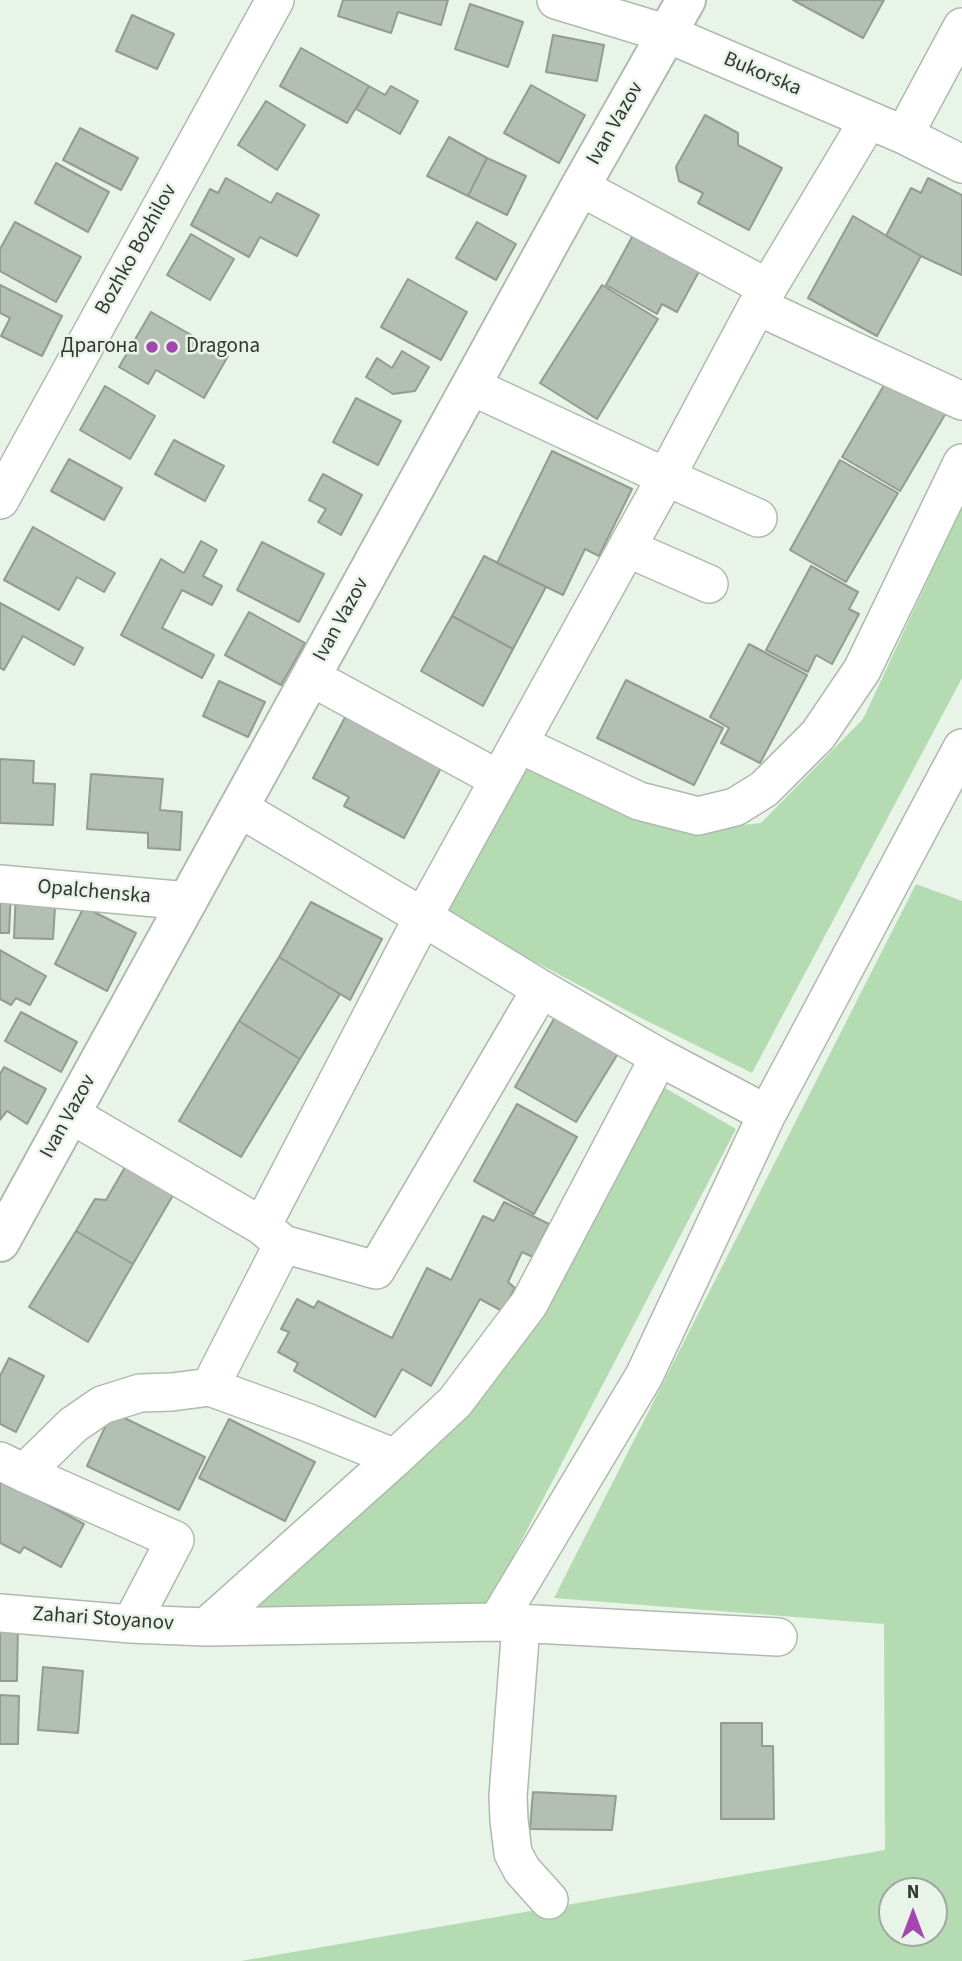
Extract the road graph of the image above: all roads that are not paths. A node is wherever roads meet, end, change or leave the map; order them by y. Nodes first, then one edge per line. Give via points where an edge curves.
1 (275, 0) edge
2 (556, 0) edge
3 (686, 0) edge
4 (962, 27) edge
5 (668, 34) junction
6 (868, 121) junction
7 (904, 135) junction
8 (962, 164) edge
9 (580, 187) junction
10 (762, 297) junction
11 (471, 386) junction
12 (962, 401) edge
13 (962, 463) edge
14 (666, 477) junction
15 (0, 500) edge
16 (758, 518) dead end
17 (627, 548) junction
18 (709, 584) dead end
19 (311, 677) junction
20 (519, 744) junction
21 (962, 748) edge
22 (498, 779) junction
23 (239, 808) junction
24 (0, 884) edge
25 (188, 901) junction
26 (423, 916) junction
27 (541, 989) junction
28 (659, 1057) junction
29 (70, 1114) junction
30 (767, 1114) junction
31 (272, 1235) junction
32 (0, 1242) edge
33 (210, 1387) junction
34 (395, 1458) junction
35 (12, 1467) edge
36 (0, 1613) edge
37 (131, 1623) junction
38 (509, 1623) junction
39 (206, 1627) junction
40 (778, 1637) dead end
41 (549, 1900) dead end

1 - 15 street, Bozhko Bozhilov
2 - 5 street, Bukorska
3 - 5 main road, Ivan Vazov
4 - 7 street
5 - 6 street, Bukorska
5 - 9 main road, Ivan Vazov
6 - 7 street, Bukorska
6 - 10 street
7 - 8 street, Bukorska
9 - 10 street
9 - 11 main road, Ivan Vazov
10 - 12 street
10 - 14 street
11 - 14 street
11 - 19 main road, Ivan Vazov
13 - 20 street via 862,670 818,735 764,789 735,807 698,817 639,801
14 - 16 street
14 - 17 street
17 - 18 street
17 - 20 street
19 - 22 street
19 - 23 main road, Ivan Vazov
20 - 22 street
21 - 30 street
22 - 26 street
23 - 25 main road, Ivan Vazov
23 - 26 street
24 - 25 street, Opalchenska
25 - 29 main road, Ivan Vazov
26 - 27 street
26 - 31 street
27 - 28 street
27 - 31 street via 376,1270
28 - 30 street
28 - 34 street via 529,1304 454,1402
29 - 31 street
29 - 32 main road, Ivan Vazov
30 - 38 street via 644,1376
31 - 33 street
33 - 34 street
33 - 35 street via 140,1393 102,1405
34 - 39 street
35 - 37 street via 175,1540
36 - 37 street, Zahari Stoyanov
37 - 39 street, Zahari Stoyanov
38 - 39 street, Zahari Stoyanov
38 - 40 street, Zahari Stoyanov
38 - 41 street via 508,1796 513,1853

